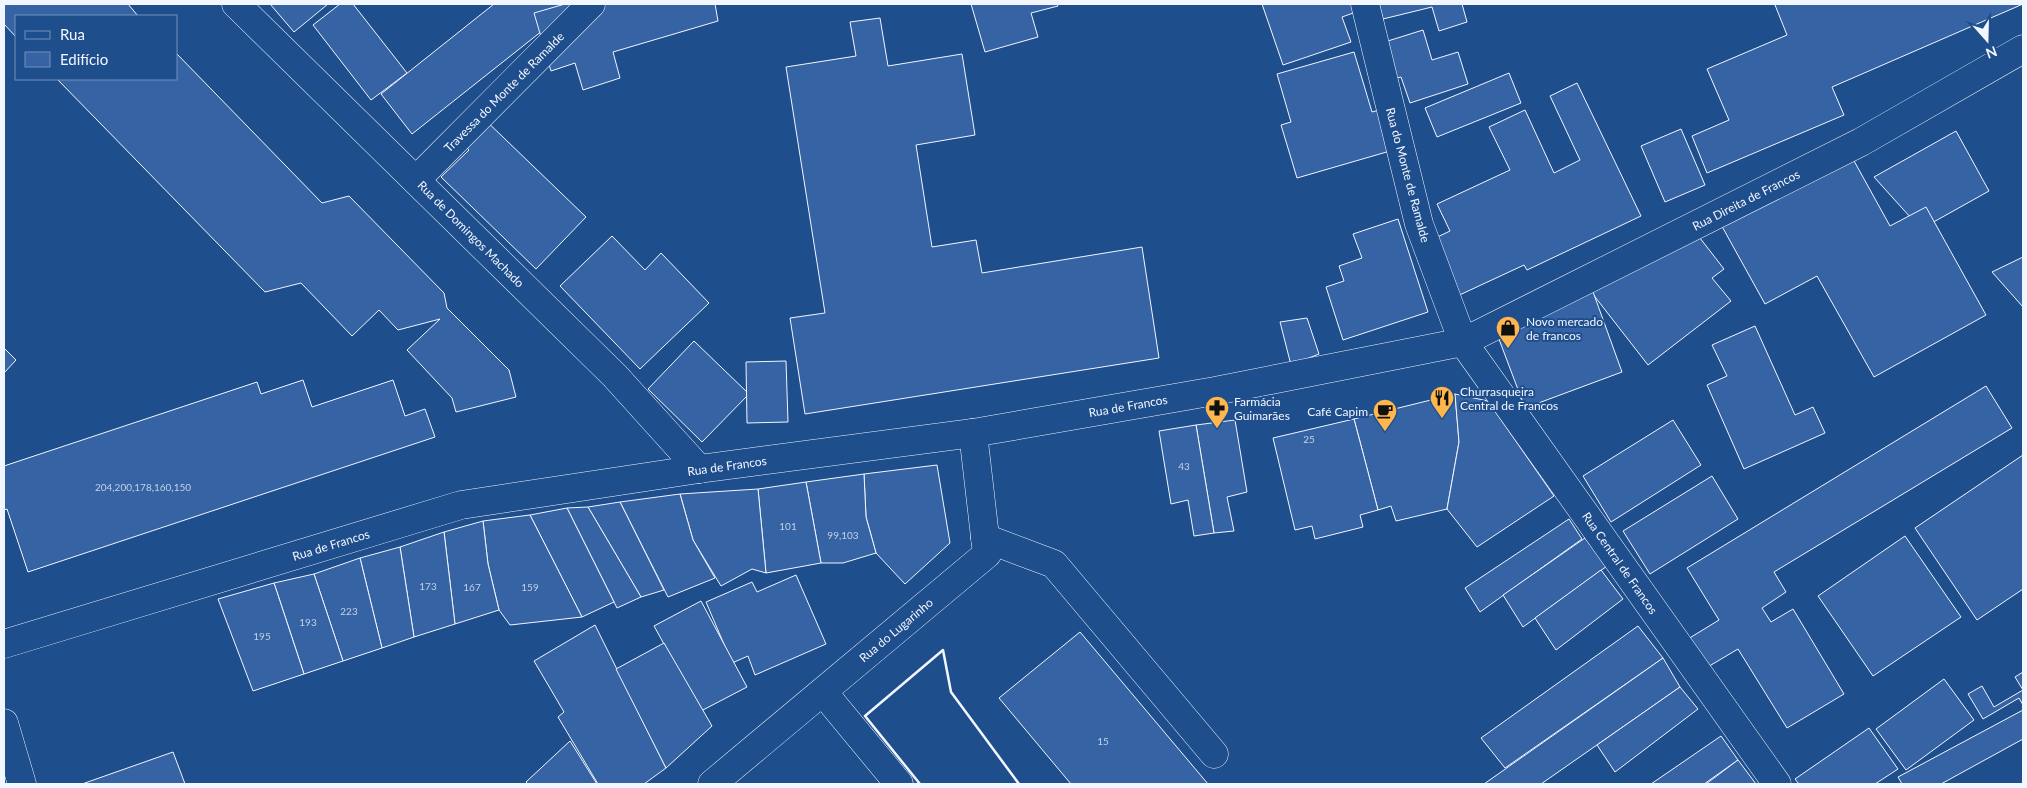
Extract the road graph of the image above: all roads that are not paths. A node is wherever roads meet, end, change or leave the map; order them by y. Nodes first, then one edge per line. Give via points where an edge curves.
1 (236, 4) edge
2 (591, 4) edge
3 (1365, 4) edge
4 (2023, 49) edge
5 (416, 180) junction
6 (1463, 342) junction
7 (973, 432) junction
8 (699, 469) junction
9 (985, 538) junction
10 (4, 644) edge
11 (823, 692) junction
12 (4, 723) edge
13 (1214, 754) dead end
14 (22, 784) edge
15 (712, 784) edge
16 (899, 784) edge
17 (1777, 784) edge

1 - 5 street, Rua de Domingos Machado
2 - 5 street, Travessa do Monte de Ramalde
3 - 6 street, Rua do Monte de Ramalde via 1419,224
4 - 6 street, Rua Direita de Francos via 1861,142
5 - 8 street, Rua de Domingos Machado via 615,376
6 - 7 street, Rua de Francos via 1215,392
6 - 17 street, Rua Central de Francos
7 - 8 street, Rua de Francos
7 - 9 street, Rua do Lugarinho
8 - 10 street, Rua de Francos via 460,506
9 - 11 street, Rua do Lugarinho via 987,554
9 - 13 street via 1054,564
11 - 15 street, Rua do Lugarinho
11 - 16 street
12 - 14 street

